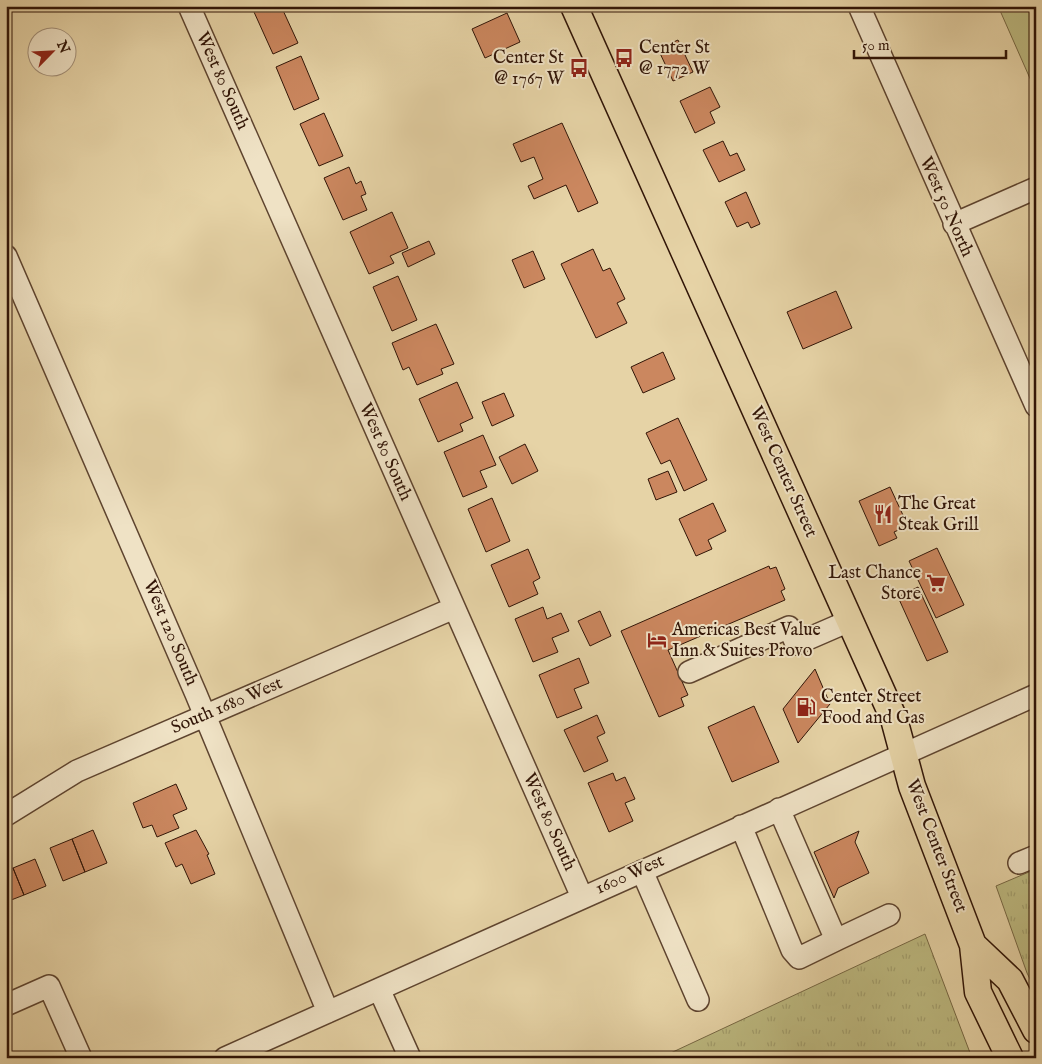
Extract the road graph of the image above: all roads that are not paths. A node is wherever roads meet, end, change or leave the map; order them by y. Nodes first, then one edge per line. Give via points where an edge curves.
1 (189, 6) edge
2 (574, 6) edge
3 (859, 6) edge
4 (1036, 188) edge
5 (954, 224) junction
6 (6, 256) edge
7 (1036, 406) edge
8 (454, 608) junction
9 (849, 621) junction
10 (689, 672) dead end
11 (1036, 695) edge
12 (205, 715) junction
13 (902, 753) junction
14 (778, 809) junction
15 (6, 815) edge
16 (741, 826) junction
17 (642, 871) junction
18 (582, 897) junction
19 (889, 916) dead end
20 (836, 940) junction
21 (973, 945) junction
22 (379, 989) junction
23 (698, 1000) dead end
24 (6, 1005) edge
25 (328, 1012) junction
26 (989, 1019) junction
27 (1036, 1030) edge
28 (80, 1058) edge
29 (225, 1058) edge
30 (410, 1058) edge
31 (1000, 1058) edge
32 (1010, 1058) edge

1 - 8 street, West 80 South
2 - 9 main road, West Center Street
3 - 5 street, West 50 North
4 - 5 street
5 - 7 street, West 50 North
6 - 12 street, West 120 South
8 - 12 street, South 1680 West
8 - 18 street, West 80 South
9 - 10 street via 796,644 789,627
9 - 13 main road, West Center Street via 894,719
11 - 13 street, 1600 West
12 - 15 street, South 1680 West via 77,771
12 - 25 street, West 120 South
13 - 14 street, 1600 West
13 - 21 main road, West Center Street
14 - 16 street, 1600 West
14 - 20 street
16 - 17 street, 1600 West
16 - 20 street via 792,950 799,958
17 - 18 street, 1600 West
17 - 23 street
18 - 22 street, 1600 West
19 - 20 street
21 - 26 main road, West Center Street via 978,992
21 - 27 main road, West Center Street via 1010,980
22 - 25 street, 1600 West
22 - 30 street
24 - 28 street via 49,986
25 - 29 street, 1600 West
26 - 31 main road
26 - 32 main road, West Center Street

